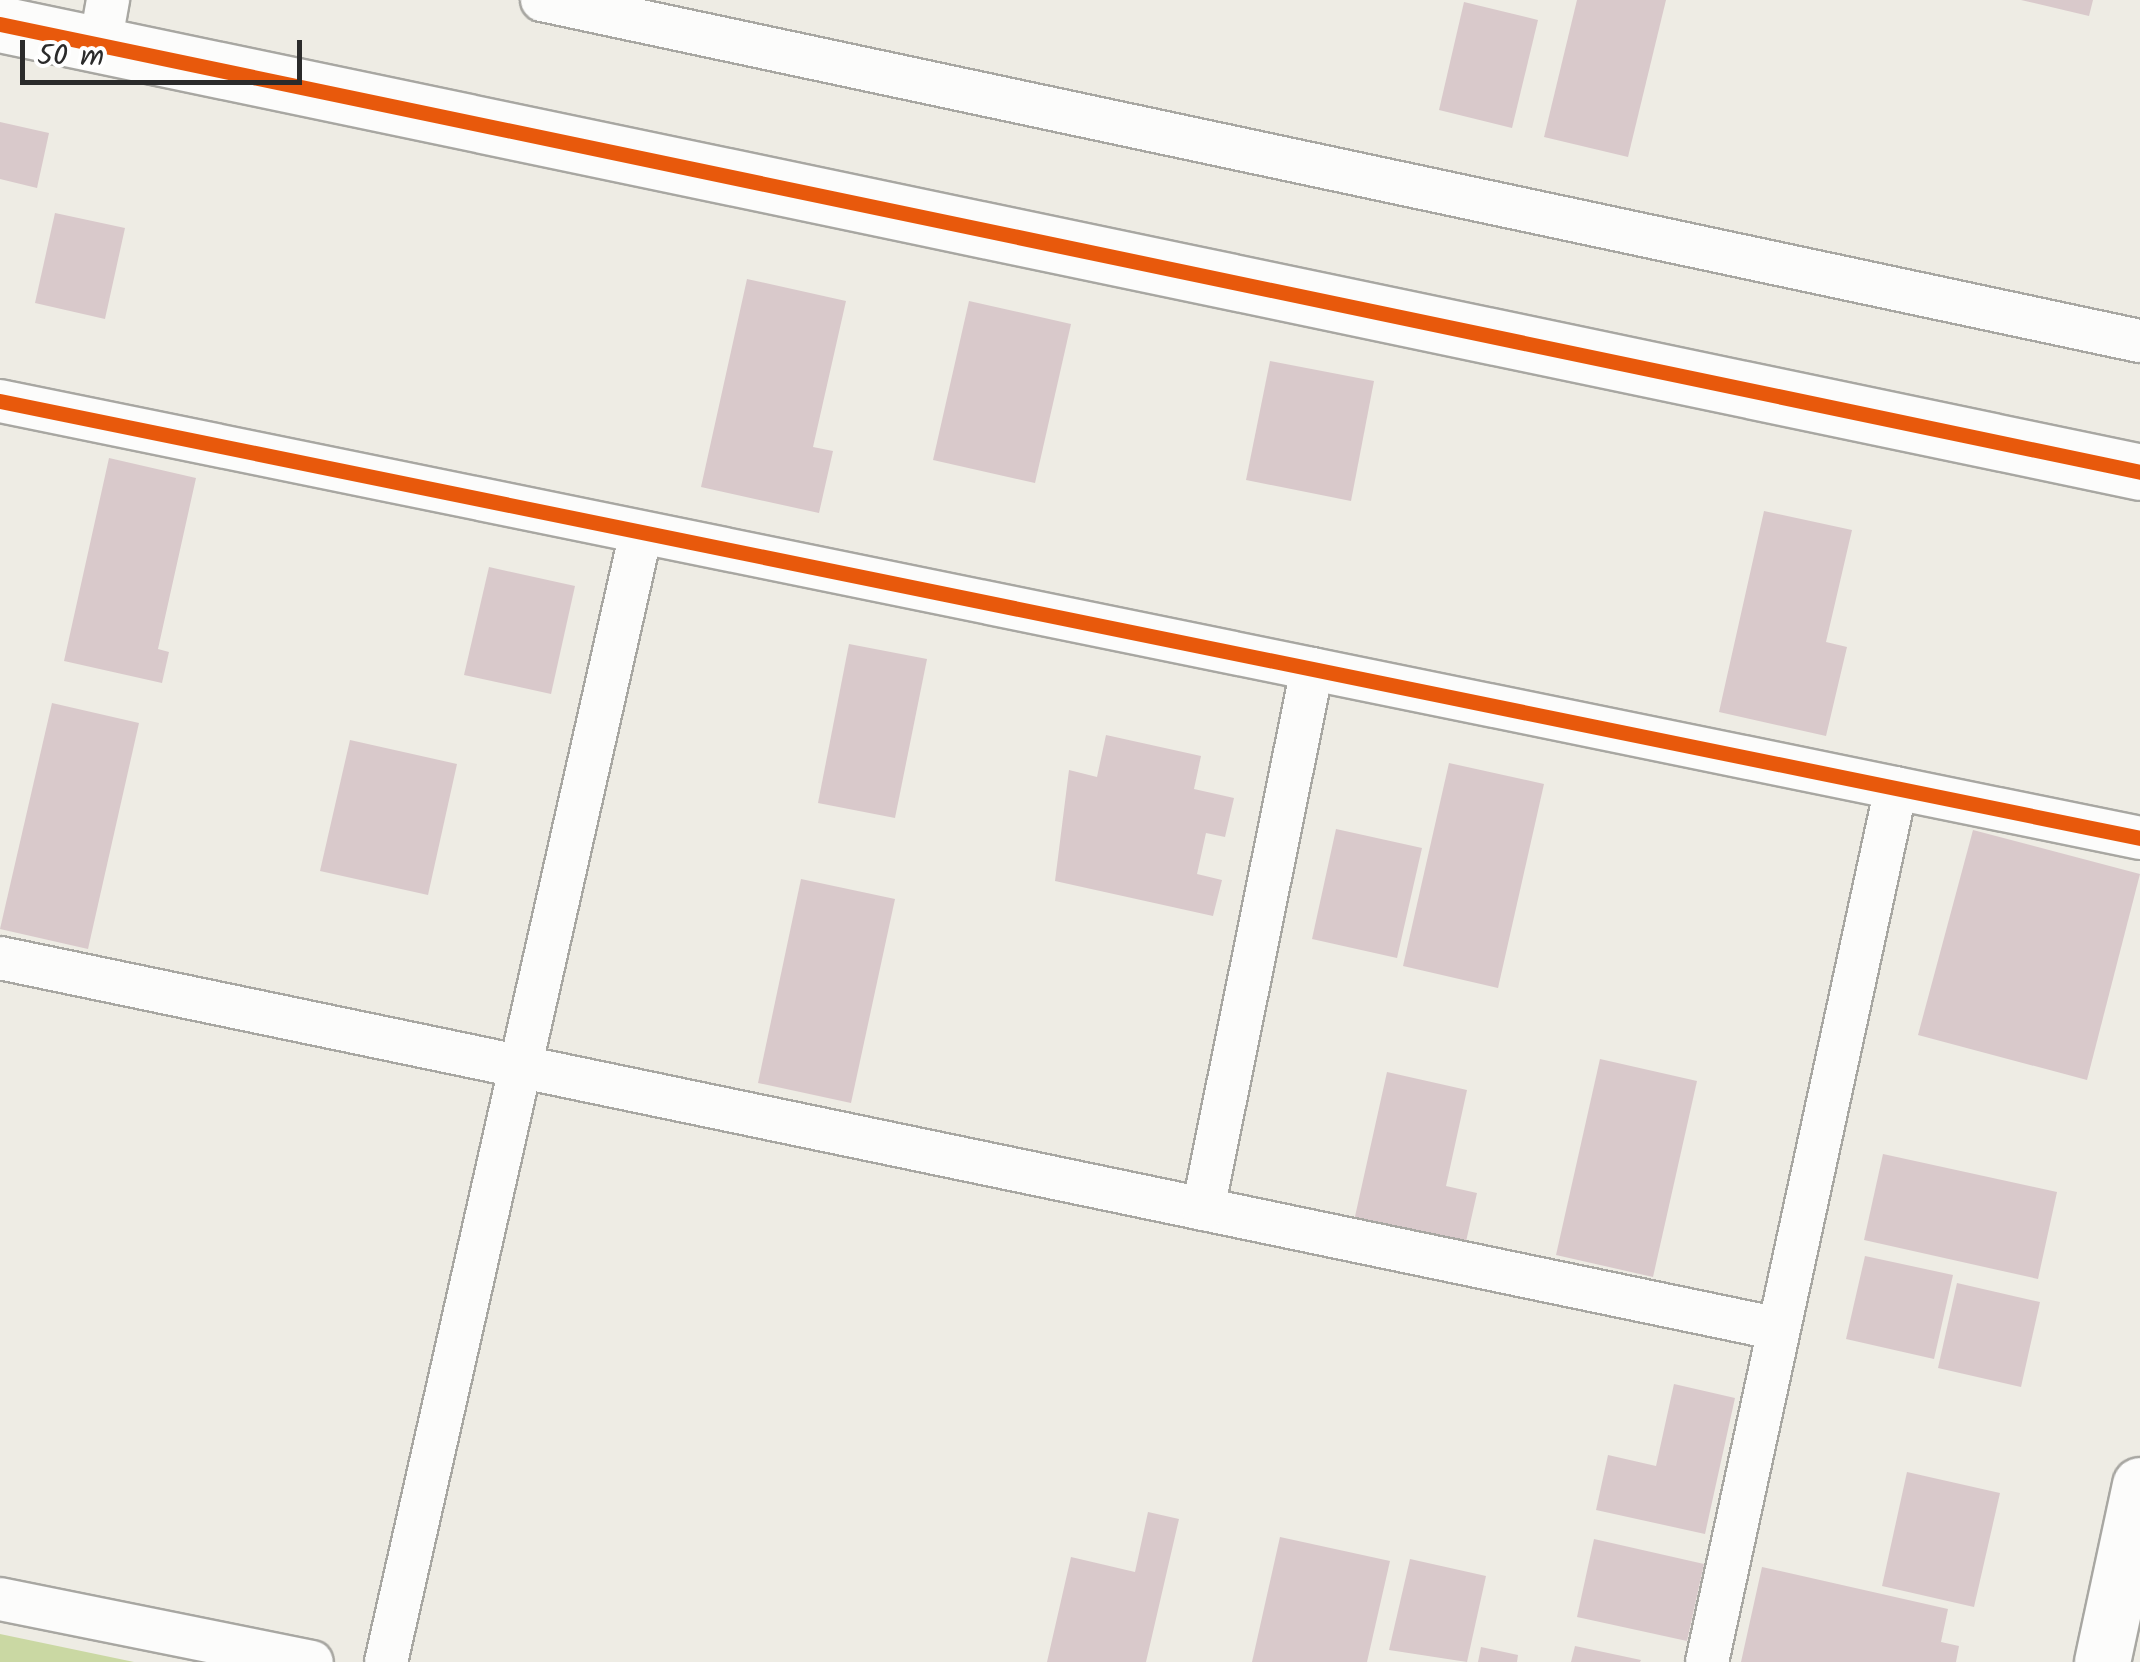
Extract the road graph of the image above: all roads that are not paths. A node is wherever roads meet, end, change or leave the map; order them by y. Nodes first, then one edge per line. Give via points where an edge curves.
1 (542, 0) edge
2 (104, 23) edge
3 (0, 24) edge
4 (2140, 340) edge
5 (0, 401) edge
6 (2140, 472) edge
7 (642, 532) junction
8 (1312, 669) junction
9 (1896, 788) junction
10 (2140, 838) edge
11 (0, 958) edge
12 (520, 1067) junction
13 (1203, 1209) junction
14 (1779, 1329) junction
15 (2140, 1485) edge
16 (2132, 1564) edge
17 (0, 1599) edge
18 (2127, 1639) edge
19 (312, 1662) edge
20 (386, 1662) edge
21 (1707, 1662) edge

1 - 4 street
2 - 3 street
2 - 6 street
5 - 7 street
7 - 8 street
7 - 12 street
8 - 9 street
8 - 13 street
9 - 10 street
9 - 14 street
11 - 12 street
12 - 13 street
12 - 20 street
13 - 14 street
14 - 21 street
15 - 16 street
16 - 18 street
17 - 19 street

